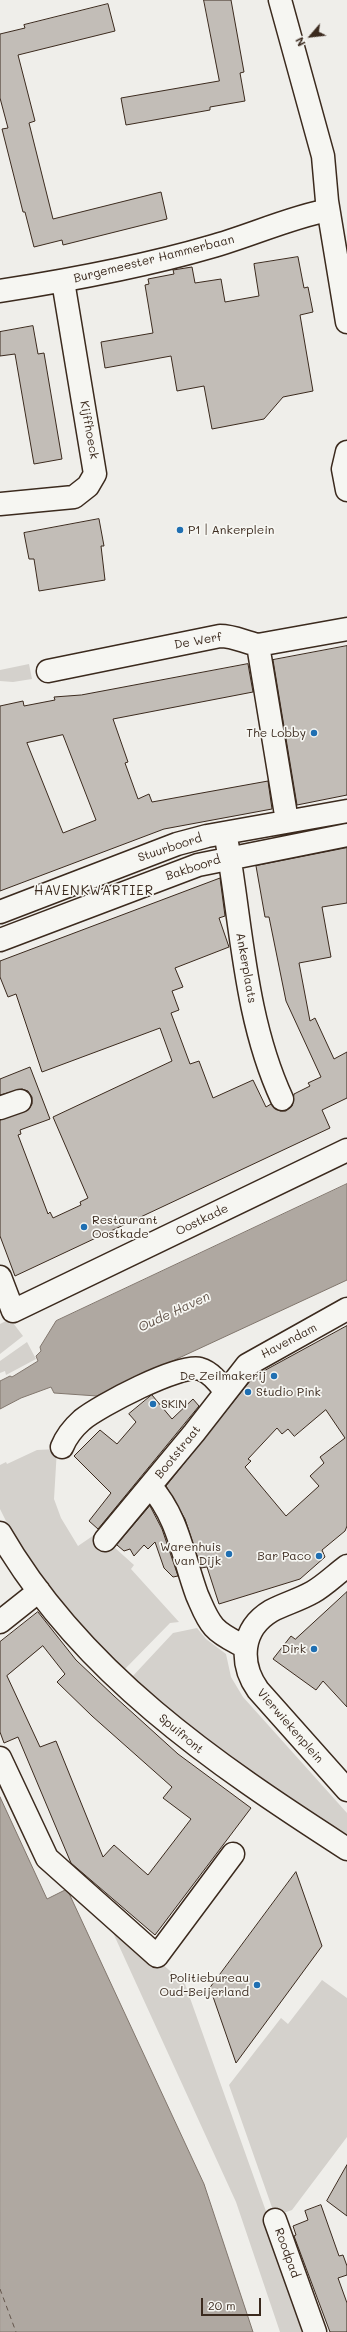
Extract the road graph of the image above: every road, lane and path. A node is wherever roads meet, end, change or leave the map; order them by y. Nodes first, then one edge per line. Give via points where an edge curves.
1 (280, 0) edge
2 (328, 210) junction
3 (63, 281) junction
4 (0, 292) edge
5 (347, 322) edge
6 (347, 452) edge
7 (347, 490) edge
8 (0, 504) edge
9 (347, 629) edge
10 (258, 644) junction
11 (48, 671) dead end
12 (347, 811) edge
13 (287, 822) junction
14 (225, 833) junction
15 (347, 835) edge
16 (229, 857) junction
17 (97, 875) junction
18 (106, 900) junction
19 (0, 912) edge
20 (0, 940) edge
21 (282, 1099) dead end
22 (347, 1150) edge
23 (0, 1277) edge
24 (347, 1309) edge
25 (225, 1391) junction
26 (206, 1417) joint
27 (62, 1447) dead end
28 (150, 1486) junction
29 (0, 1532) edge
30 (105, 1540) dead end
31 (347, 1566) edge
32 (39, 1591) junction
33 (0, 1622) edge
34 (245, 1647) junction
35 (0, 1758) edge
36 (347, 1790) edge
37 (347, 1849) edge
38 (233, 1854) dead end
39 (275, 2220) dead end
40 (315, 2332) edge

1 - 2 street via 323,156
2 - 3 street, Burgemeester Hammerbaan via 302,216 205,249
2 - 5 street
3 - 4 street, Burgemeester Hammerbaan
3 - 8 street, Kijffhoeck via 95,474 88,486 74,497
6 - 7 street via 343,469
9 - 10 street, De Werf
10 - 11 street, De Werf via 247,643 231,636 220,636
10 - 13 street
12 - 13 street, Stuurboord
13 - 14 street, Stuurboord
14 - 16 street, Ankerplaats
14 - 17 street, Stuurboord via 177,844
15 - 16 street, Bakboord
16 - 18 street, Bakboord via 189,867
16 - 21 street, Ankerplaats via 241,942 256,1020 267,1063
17 - 18 street
17 - 19 street, Stuurboord
18 - 20 street, Bakboord
22 - 23 street, Oostkade via 13,1311
24 - 25 street, Havendam via 254,1360 239,1373
25 - 26 street, Havendam
25 - 27 street via 201,1369 177,1372 139,1388 94,1412 72,1430
26 - 28 street, Bootstraat
28 - 30 street, Bootstraat
28 - 34 street, Bootstraat via 163,1503 175,1527 207,1618 222,1634
29 - 32 street, Spuifront
31 - 34 street, Vierwiekenplein via 312,1592 266,1615 253,1628
32 - 33 street
32 - 37 street, Spuifront via 90,1651 172,1727 238,1778
34 - 36 street, Vierwiekenplein via 245,1664 254,1684
35 - 38 street via 47,1858 157,1956
39 - 40 street, Roodpad

